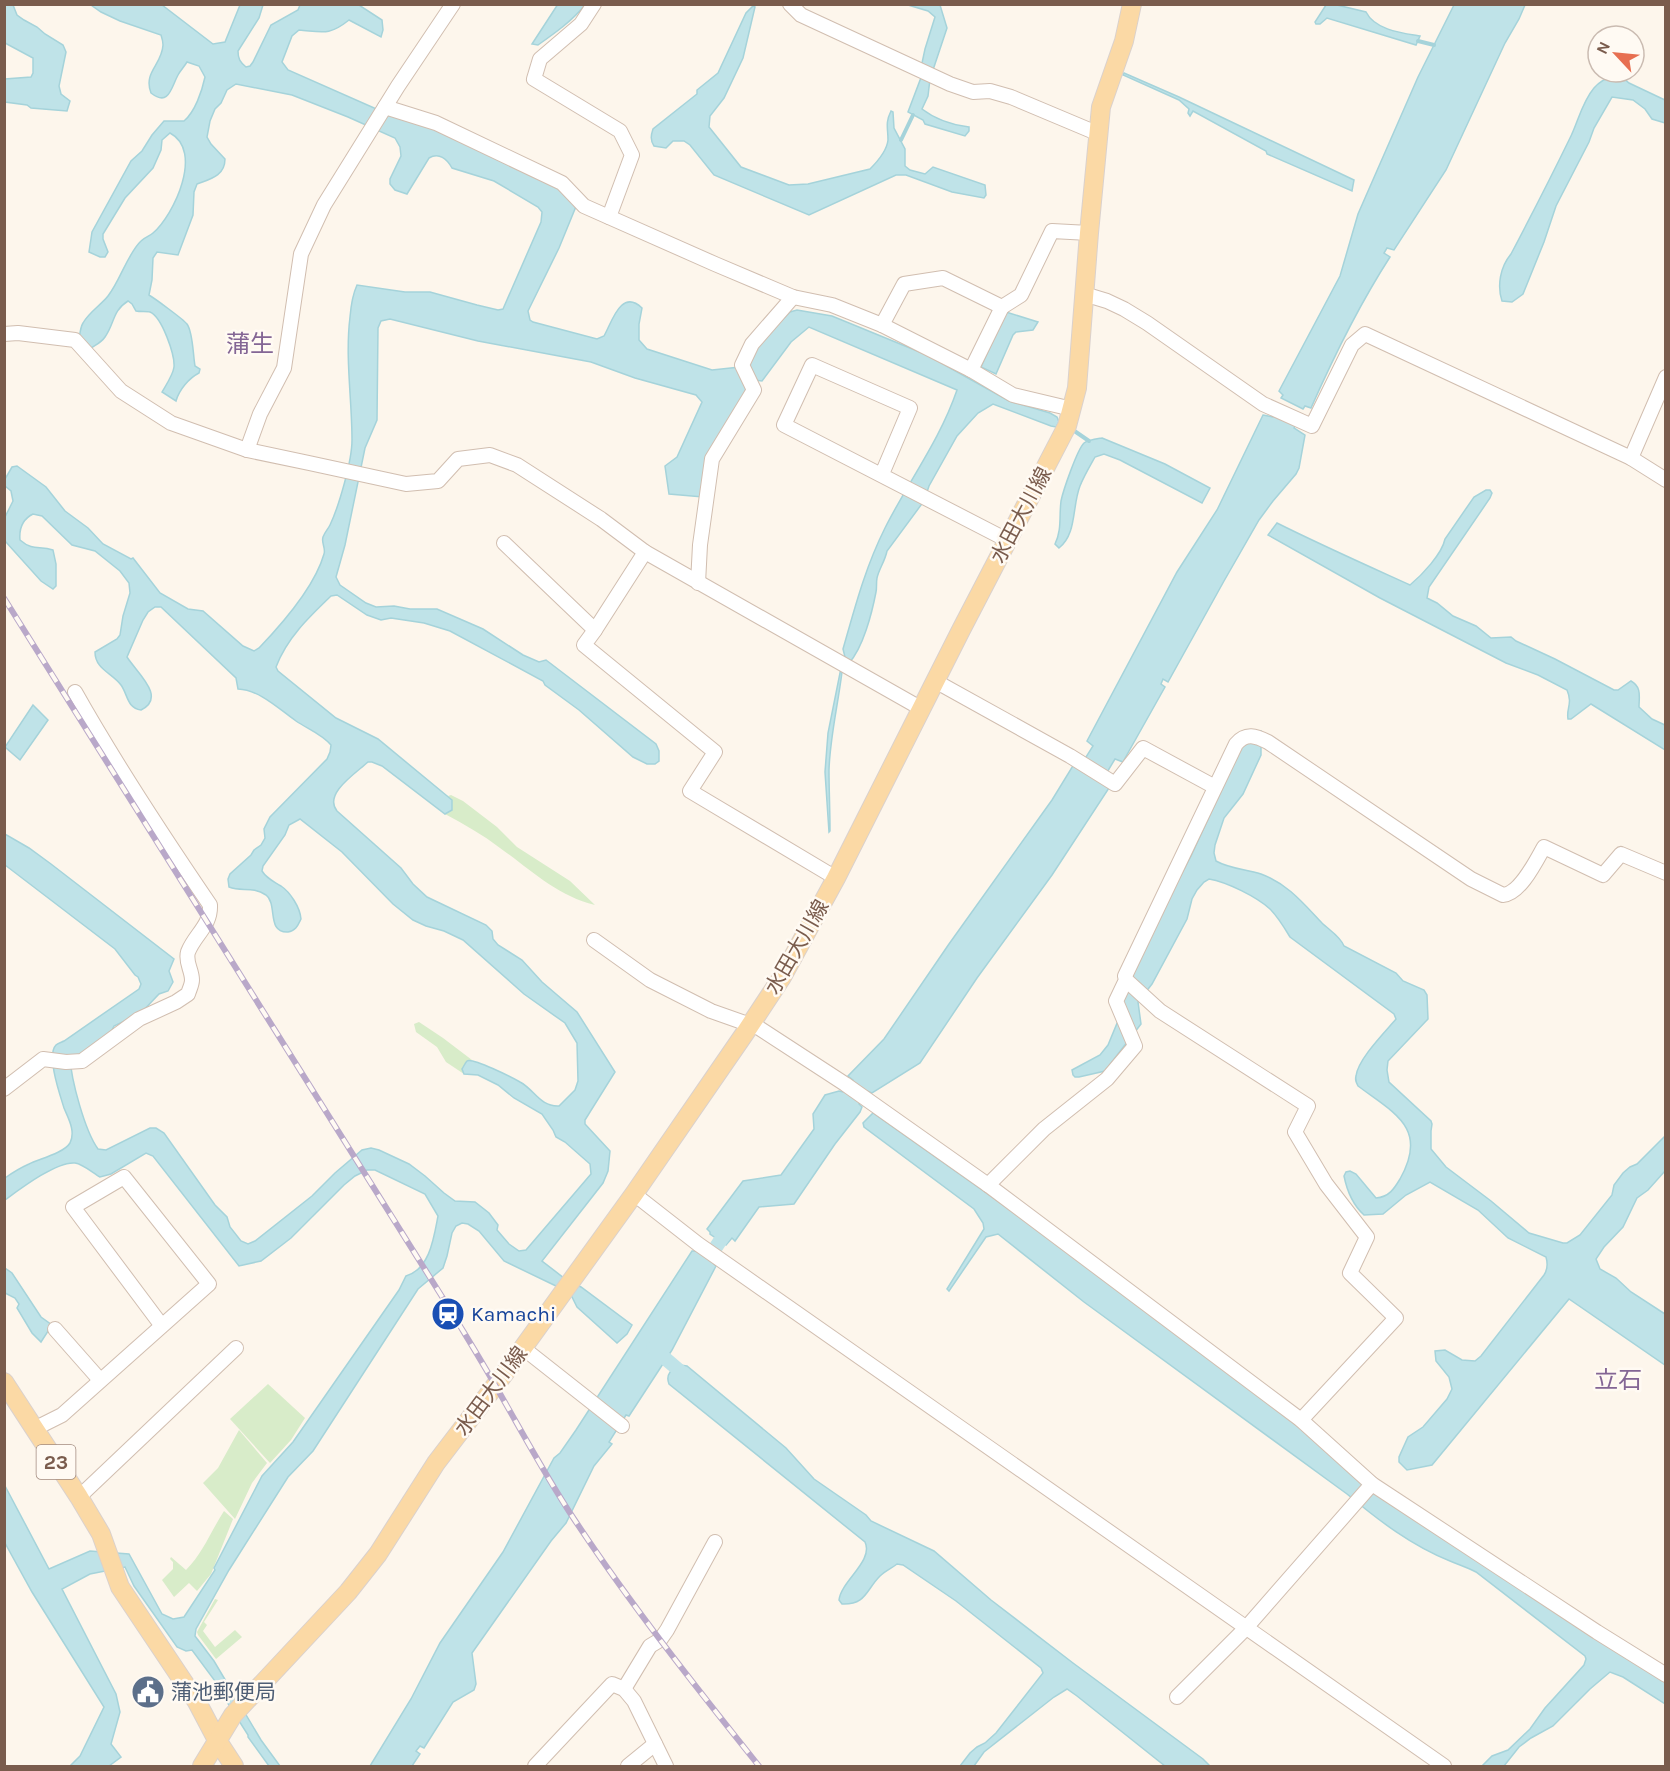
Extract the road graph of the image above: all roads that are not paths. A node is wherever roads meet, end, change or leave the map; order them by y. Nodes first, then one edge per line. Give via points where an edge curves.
1 (453, 4) edge
2 (594, 4) edge
3 (790, 4) edge
4 (1132, 4) edge
5 (385, 107) junction
6 (1099, 134) junction
7 (609, 217) junction
8 (1089, 233) junction
9 (1084, 294) junction
10 (793, 297) junction
11 (1002, 307) junction
12 (882, 325) junction
13 (4, 334) edge
14 (971, 370) junction
15 (1665, 377) edge
16 (1072, 409) junction
17 (247, 450) junction
18 (1631, 458) junction
19 (882, 474) junction
20 (1665, 480) edge
21 (1007, 540) junction
22 (504, 543) dead end
23 (645, 552) junction
24 (698, 583) junction
25 (595, 630) junction
26 (935, 681) junction
27 (75, 692) dead end
28 (922, 709) junction
29 (1215, 787) junction
30 (1665, 873) edge
31 (836, 878) junction
32 (594, 940) dead end
33 (1126, 980) junction
34 (751, 1024) junction
35 (4, 1089) edge
36 (988, 1185) junction
37 (634, 1194) junction
38 (162, 1326) junction
39 (56, 1329) dead end
40 (236, 1347) dead end
41 (523, 1348) junction
42 (100, 1380) junction
43 (4, 1382) edge
44 (1300, 1420) junction
45 (622, 1426) dead end
46 (34, 1429) junction
47 (1372, 1484) junction
48 (79, 1497) junction
49 (715, 1542) dead end
50 (1245, 1629) junction
51 (1665, 1675) edge
52 (624, 1689) junction
53 (1177, 1697) dead end
54 (217, 1740) junction
55 (655, 1744) junction
56 (202, 1767) edge
57 (234, 1767) edge
58 (535, 1767) edge
59 (628, 1767) edge
60 (666, 1767) edge
61 (1444, 1767) edge

1 - 5 street
2 - 7 street via 581,24 540,59 534,79 620,131 632,155
3 - 6 street via 801,15 950,84 973,92 990,91 1011,97
4 - 6 main road, 水田大川線 via 1124,41 1101,107
5 - 7 street via 436,123 562,183 584,206
5 - 17 street via 324,205 301,254 284,368
6 - 8 main road, 水田大川線
7 - 10 street
8 - 9 main road, 水田大川線
8 - 11 street via 1052,231 1021,295
9 - 16 main road, 水田大川線
9 - 18 street via 1147,322 1263,404 1312,426 1352,345 1365,334
10 - 12 street via 832,305
10 - 24 street via 752,344 742,365 754,390 712,459
11 - 12 street via 944,278 904,284
11 - 14 street
12 - 14 street
13 - 17 street via 75,340 121,391 171,423
14 - 16 street via 1013,395
15 - 18 street
16 - 21 main road, 水田大川線 via 1067,426
17 - 23 street via 406,484 438,481 458,459 490,455 517,465
18 - 20 street
19 - 19 street via 784,425 813,365 910,408
19 - 21 street
21 - 26 main road, 水田大川線
22 - 25 street
23 - 24 street
23 - 25 street
24 - 28 street
25 - 31 street via 584,645 715,752 690,790
26 - 28 main road, 水田大川線
26 - 29 street via 1115,784 1143,748
27 - 35 street via 210,905 211,913 189,950 192,981 188,994 139,1019 82,1061 43,1059
28 - 31 main road, 水田大川線
29 - 30 street via 1236,744 1241,738 1257,736 1471,879 1503,895 1516,889 1544,847 1603,875 1621,854
29 - 33 street
31 - 34 main road, 水田大川線 via 782,977
32 - 34 street via 650,980 711,1011
33 - 36 street via 1116,1001 1135,1046 1107,1079 1044,1129
33 - 44 street via 1160,1011 1308,1106 1295,1132 1326,1184 1367,1237 1350,1273 1396,1318
34 - 36 street via 845,1084
34 - 37 main road, 水田大川線
36 - 44 street
37 - 41 main road, 水田大川線
37 - 50 street via 698,1244
38 - 38 street via 209,1284 124,1177 73,1207
38 - 42 street
39 - 42 street
40 - 48 street
41 - 45 street
41 - 54 main road, 水田大川線 via 436,1463 378,1554 348,1592 238,1710
42 - 46 street via 62,1415
43 - 46 main road, 23
44 - 47 street
46 - 48 main road, 23
47 - 50 street
47 - 51 street
48 - 54 main road, 23 via 100,1534 120,1587 197,1702
49 - 52 street via 667,1630 650,1646
50 - 53 street
50 - 61 street
52 - 55 street
52 - 58 street via 612,1684
54 - 56 main road, 水田大川線
54 - 57 main road, 23
55 - 59 street
55 - 60 street

